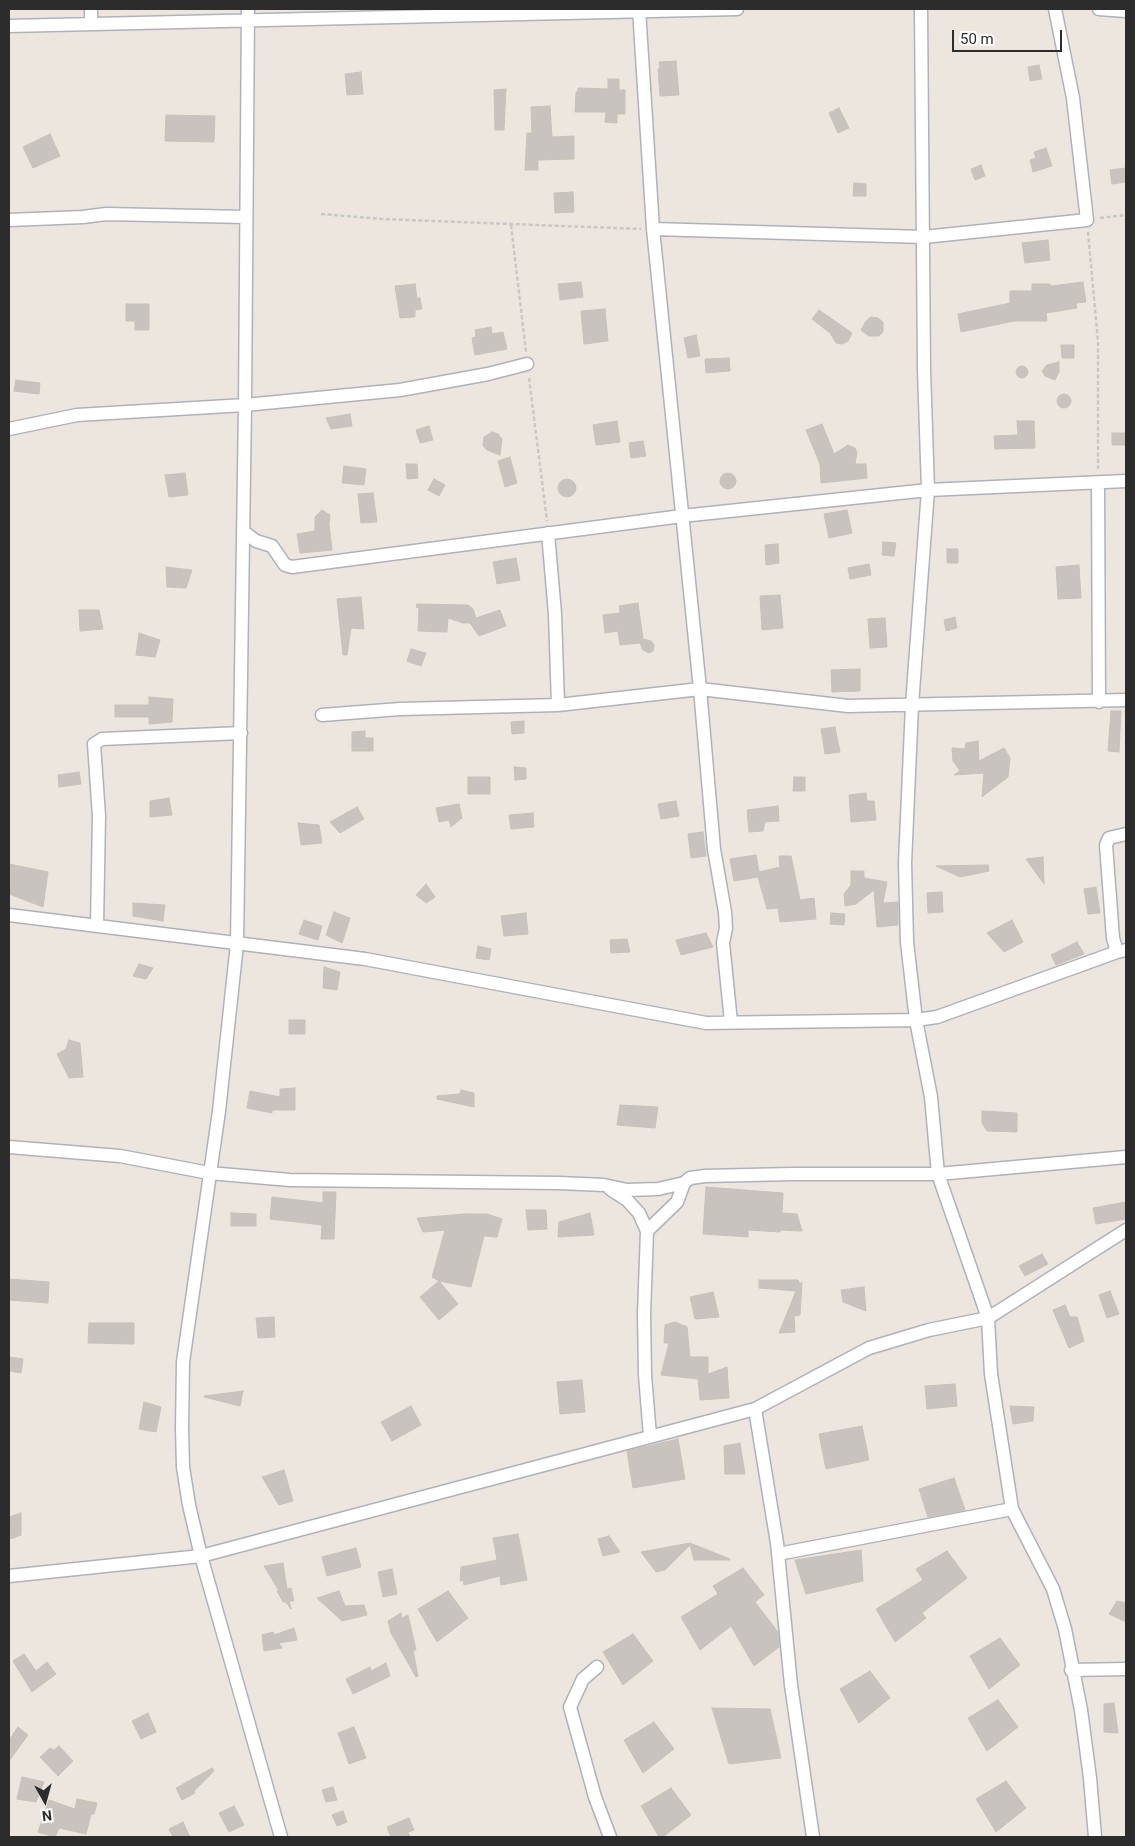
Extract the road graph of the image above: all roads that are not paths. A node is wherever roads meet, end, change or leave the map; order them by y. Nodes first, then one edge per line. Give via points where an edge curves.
1 (91, 9) edge
2 (737, 9) edge
3 (921, 9) edge
4 (1055, 9) edge
5 (1099, 9) edge
6 (639, 10) edge
7 (1126, 11) edge
8 (248, 14) edge
9 (91, 23) junction
10 (9, 26) edge
11 (246, 217) junction
12 (9, 220) edge
13 (653, 229) junction
14 (924, 237) junction
15 (527, 364) dead end
16 (246, 405) junction
17 (9, 429) edge
18 (1126, 481) edge
19 (1098, 483) junction
20 (928, 490) junction
21 (682, 516) junction
22 (244, 532) junction
23 (548, 533) junction
24 (700, 688) junction
25 (1126, 700) edge
26 (1099, 702) junction
27 (912, 705) junction
28 (558, 706) junction
29 (322, 715) dead end
30 (241, 733) junction
31 (1126, 834) edge
32 (9, 915) edge
33 (98, 926) junction
34 (237, 944) junction
35 (1122, 951) edge
36 (916, 1020) junction
37 (732, 1022) junction
38 (9, 1146) edge
39 (1126, 1156) edge
40 (209, 1174) junction
41 (938, 1174) junction
42 (684, 1183) junction
43 (604, 1185) junction
44 (1126, 1230) edge
45 (647, 1231) junction
46 (988, 1318) junction
47 (755, 1410) junction
48 (650, 1436) junction
49 (1012, 1509) junction
50 (778, 1554) junction
51 (201, 1556) junction
52 (9, 1576) edge
53 (597, 1667) dead end
54 (1126, 1669) edge
55 (1071, 1670) junction
56 (280, 1837) edge
57 (610, 1837) edge
58 (813, 1837) edge
59 (1095, 1837) edge

1 - 9 street
2 - 6 street
3 - 14 street
4 - 14 street via 1073,98 1087,220
5 - 7 street
6 - 8 street
6 - 13 street
8 - 9 street
8 - 11 street
9 - 10 street
11 - 12 street via 106,214
11 - 16 street
13 - 14 street
13 - 21 street
14 - 20 street
15 - 16 street via 400,390
16 - 17 street via 77,415
16 - 22 street
18 - 19 street
19 - 20 street
19 - 26 street
20 - 21 street
20 - 27 street
21 - 23 street
21 - 24 street
22 - 23 street via 256,541 272,546 285,565 292,567
22 - 30 street
23 - 28 street
24 - 27 street via 848,706
24 - 28 street
24 - 37 street via 714,849 725,912 723,943
25 - 26 street
26 - 27 street
27 - 36 street via 905,863 907,942
28 - 29 street via 400,709
30 - 33 street via 102,739 94,744 99,816
30 - 34 street
31 - 35 street via 1110,838 1106,845 1113,938
32 - 33 street
33 - 34 street
34 - 37 street via 365,959 706,1023
34 - 40 street
35 - 36 street via 937,1017
36 - 37 street
36 - 41 street via 931,1098
38 - 40 street via 120,1156
39 - 41 street
40 - 43 street via 290,1180
40 - 51 street via 183,1362 183,1467
41 - 42 street via 705,1176 690,1178
41 - 46 street
42 - 43 street via 658,1189 626,1190
42 - 45 street via 677,1202
43 - 45 street via 627,1200 639,1213
44 - 46 street
45 - 48 street via 644,1322
46 - 47 street via 929,1330 869,1348
46 - 49 street via 991,1374
47 - 48 street
47 - 50 street
48 - 51 street
49 - 50 street
49 - 55 street via 1053,1589 1065,1630
50 - 58 street via 791,1685
51 - 52 street
51 - 56 street
53 - 57 street via 582,1679 570,1708
54 - 55 street
55 - 59 street via 1081,1710

